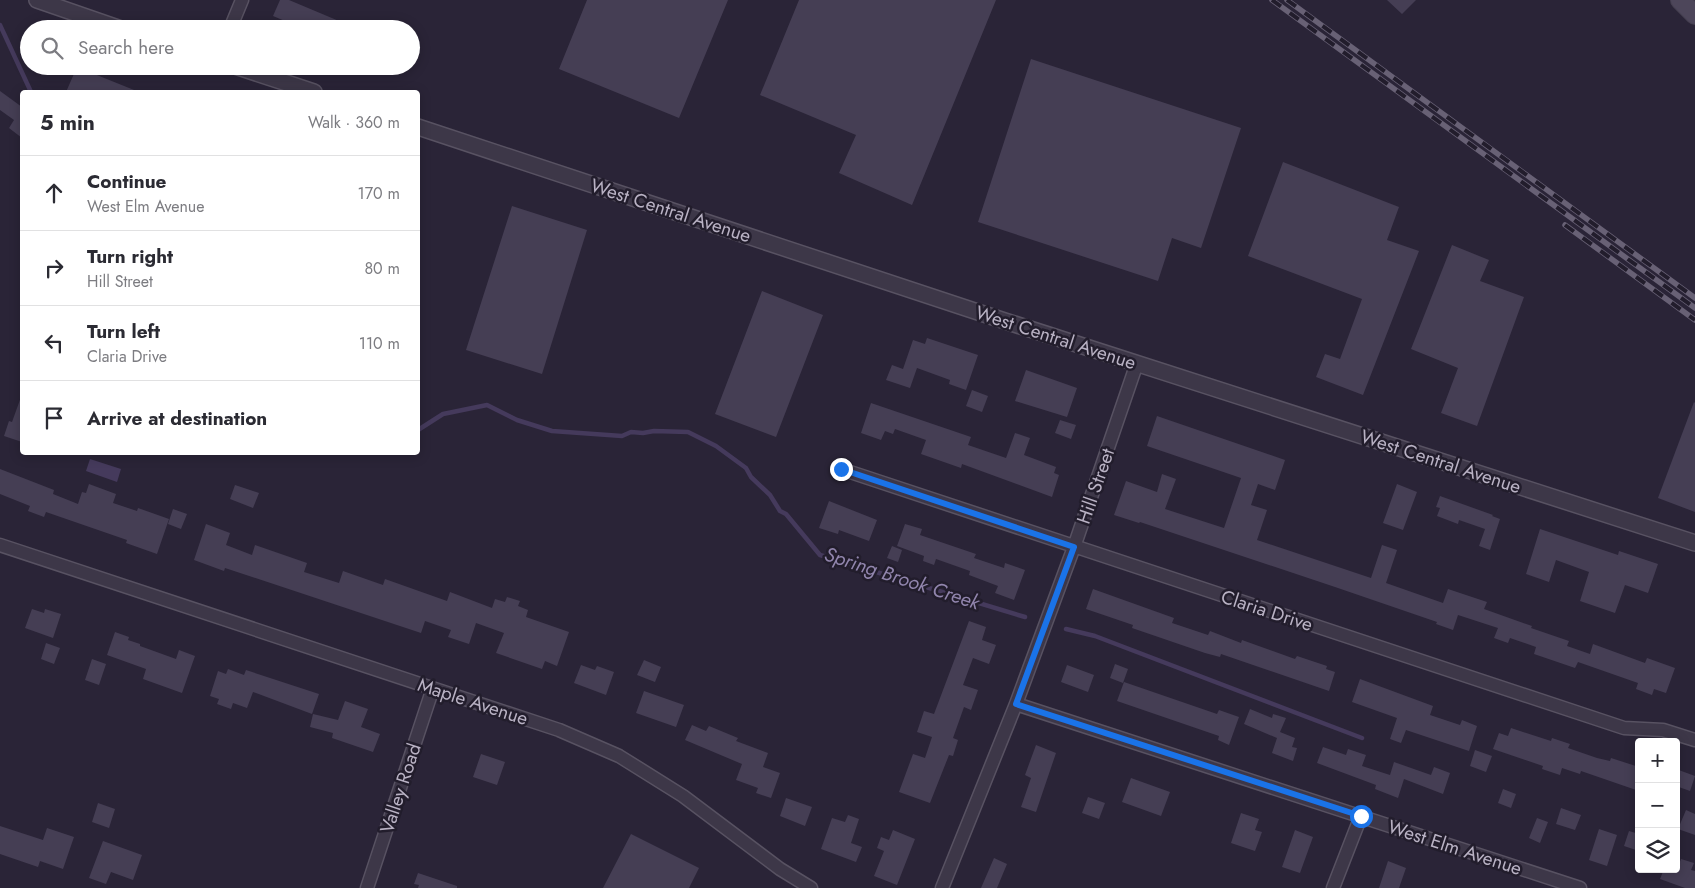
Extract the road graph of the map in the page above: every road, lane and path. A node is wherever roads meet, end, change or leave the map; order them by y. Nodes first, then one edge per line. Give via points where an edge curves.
1 (37, 0) edge
2 (242, 0) edge
3 (1680, 0) edge
4 (1695, 15) edge
5 (95, 20) edge
6 (234, 20) edge
7 (262, 75) edge
8 (308, 90) edge
9 (420, 127) edge
10 (1136, 363) junction
11 (841, 469) dead end
12 (1695, 543) edge
13 (0, 545) edge
14 (1074, 547) junction
15 (433, 688) junction
16 (1016, 704) junction
17 (1695, 740) edge
18 (1361, 816) junction
19 (367, 888) edge
20 (811, 888) edge
21 (942, 888) edge
22 (1333, 888) edge
23 (1580, 888) edge

1 - 5 street
2 - 6 street
3 - 4 main road
7 - 8 street
9 - 10 street, West Central Avenue
10 - 12 street, West Central Avenue
10 - 14 street, Hill Street
11 - 14 street, Claria Drive
13 - 15 street, Maple Avenue
14 - 16 street, Hill Street
14 - 17 street, Claria Drive via 1624,728 1663,730
15 - 19 street, Valley Road
15 - 20 street, Maple Avenue via 559,730 619,756 683,796 780,869
16 - 18 street, West Elm Avenue
16 - 21 street, Hill Street
18 - 22 street
18 - 23 street, West Elm Avenue

